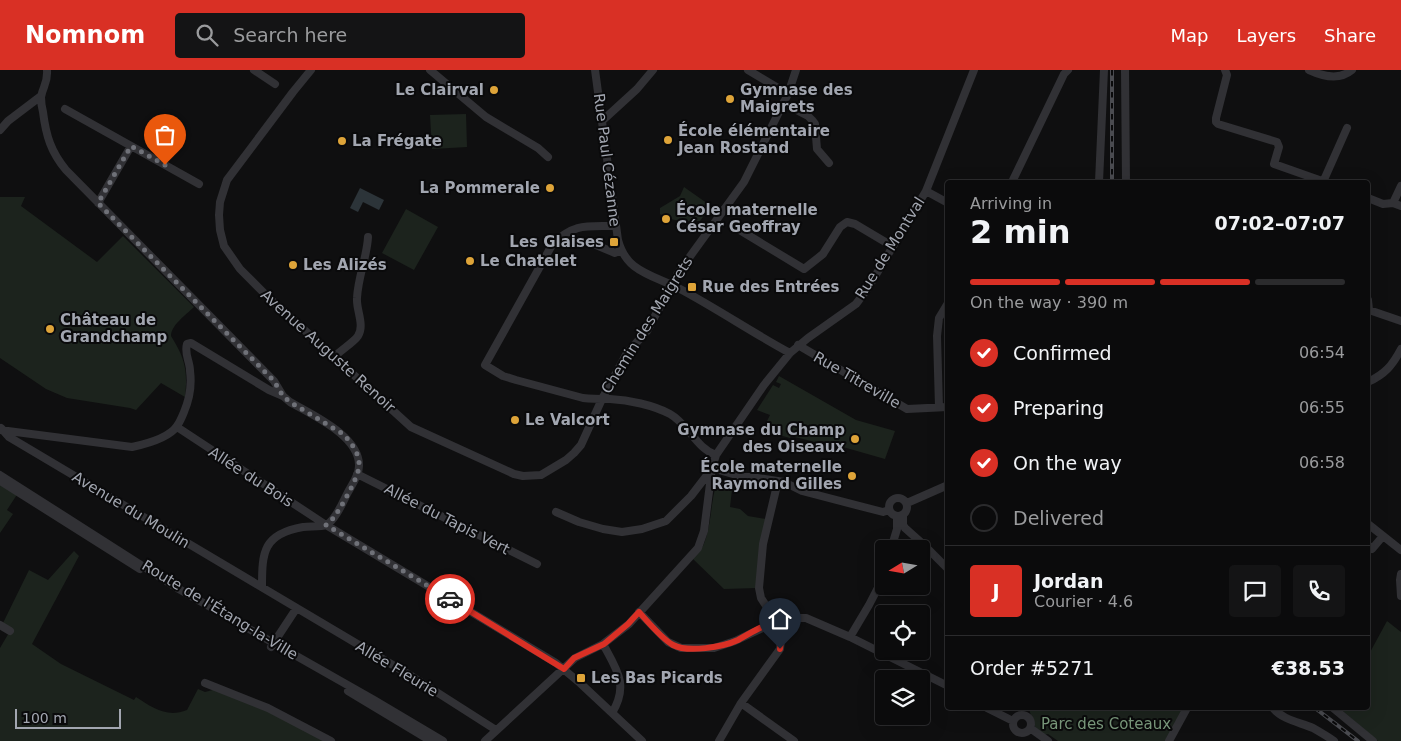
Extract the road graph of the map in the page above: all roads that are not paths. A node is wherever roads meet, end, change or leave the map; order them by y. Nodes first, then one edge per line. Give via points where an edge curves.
1 (47, 70) edge
2 (254, 70) edge
3 (311, 70) edge
4 (430, 70) edge
5 (595, 70) edge
6 (653, 70) edge
7 (748, 70) edge
8 (796, 70) edge
9 (974, 70) edge
10 (1068, 70) edge
11 (1104, 70) edge
12 (1124, 70) edge
13 (1225, 70) edge
14 (1309, 70) edge
15 (1352, 70) edge
16 (275, 84) dead end
17 (788, 94) junction
18 (42, 96) junction
19 (784, 102) junction
20 (65, 109) dead end
21 (602, 121) junction
22 (1347, 128) dead end
23 (0, 130) edge
24 (131, 146) junction
25 (548, 157) dead end
26 (830, 163) dead end
27 (1013, 180) edge
28 (1099, 180) edge
29 (1126, 180) edge
30 (1318, 180) edge
31 (1325, 180) edge
32 (199, 184) dead end
33 (1401, 186) edge
34 (926, 191) junction
35 (1370, 199) edge
36 (945, 201) edge
37 (98, 203) junction
38 (1397, 205) edge
39 (615, 226) junction
40 (733, 226) dead end
41 (368, 237) dead end
42 (596, 245) dead end
43 (892, 246) junction
44 (620, 250) junction
45 (671, 285) junction
46 (945, 309) edge
47 (1370, 310) edge
48 (1401, 321) edge
49 (798, 345) junction
50 (1401, 349) edge
51 (790, 352) junction
52 (334, 357) junction
53 (1370, 381) edge
54 (283, 396) junction
55 (602, 399) junction
56 (945, 406) edge
57 (939, 407) junction
58 (177, 427) junction
59 (1, 429) edge
60 (716, 455) junction
61 (712, 468) junction
62 (357, 474) junction
63 (0, 475) edge
64 (0, 481) edge
65 (778, 481) junction
66 (945, 486) edge
67 (907, 504) junction
68 (889, 510) junction
69 (556, 512) dead end
70 (900, 516) junction
71 (326, 525) junction
72 (1370, 526) edge
73 (1383, 536) junction
74 (894, 540) edge
75 (1370, 547) edge
76 (1401, 550) edge
77 (537, 564) dead end
78 (945, 566) edge
79 (1401, 574) edge
80 (262, 587) junction
81 (875, 595) edge
82 (1401, 596) edge
83 (296, 609) junction
84 (639, 612) junction
85 (781, 622) junction
86 (0, 625) edge
87 (10, 631) dead end
88 (850, 637) junction
89 (604, 644) junction
90 (272, 645) junction
91 (564, 669) junction
92 (205, 683) dead end
93 (945, 684) edge
94 (741, 703) junction
95 (991, 710) edge
96 (1187, 710) edge
97 (1275, 710) edge
98 (1336, 710) edge
99 (1024, 711) edge
100 (612, 713) junction
101 (1013, 721) junction
102 (1030, 728) junction
103 (496, 730) junction
104 (421, 731) junction
105 (1020, 737) edge
106 (331, 741) edge
107 (431, 741) edge
108 (443, 741) edge
109 (486, 741) edge
110 (642, 741) edge
111 (719, 741) edge
112 (794, 741) edge
113 (1048, 741) edge
114 (1169, 741) edge
115 (1334, 741) edge
116 (1373, 741) edge

1 - 18 street
2 - 16 street
3 - 52 street, Avenue Auguste Renoir via 227,180 220,202 219,223 224,246 234,263
4 - 25 street via 486,117
5 - 21 street, Rue Paul Cézanne
6 - 21 street
7 - 17 street
8 - 17 street, Chemin des Maigrets
9 - 34 street, Rue de Montval
10 - 27 street
11 - 28 street
12 - 29 street
13 - 30 street via 1227,75 1216,122 1277,142 1279,146 1274,164
14 - 15 street via 1334,77
17 - 19 street, Chemin des Maigrets
18 - 23 street
18 - 37 street via 46,134 56,158
19 - 26 street via 812,120 817,149
19 - 45 street, Chemin des Maigrets via 744,182
20 - 24 street
21 - 39 street, Rue Paul Cézanne
22 - 31 street
24 - 32 street
24 - 37 street
33 - 38 street
34 - 36 street
34 - 43 street, Rue de Montval
35 - 38 street
37 - 54 street via 274,381
39 - 44 street, Rue Paul Cézanne
39 - 55 street via 571,229 552,245 485,365 516,380 583,398
40 - 43 street via 804,269 823,254 840,227 847,222
41 - 52 street via 357,296 360,331 355,340
42 - 44 street via 615,253
43 - 49 street, Rue de Montval via 856,304
44 - 45 street via 638,269
45 - 51 street
45 - 55 street, Chemin des Maigrets via 647,330 627,353
46 - 57 street via 937,336
47 - 48 street
49 - 51 street, Rue de Montval
49 - 57 street, Rue Titreville via 907,409
50 - 53 street via 1381,376
51 - 60 street, Rue de Montval
52 - 55 street, Avenue Auguste Renoir via 411,427 523,476 541,474 574,453 581,445
54 - 58 street via 192,343 187,344 185,350 192,385 189,401
54 - 62 street via 349,440 357,456
55 - 60 street via 644,405 670,414
56 - 57 street, Rue Titreville
58 - 59 street via 151,443 132,447
58 - 71 street, Allée du Bois
59 - 80 street, Avenue du Moulin via 9,437
60 - 61 street, Rue de Montval
61 - 65 street via 743,477
61 - 69 street via 666,521 642,529 622,532 603,529
61 - 84 street via 704,531 698,548
62 - 71 street via 344,502
62 - 77 street, Allée du Tapis Vert
63 - 90 street, Route de l'Étang-la-Ville
64 - 90 street, Route de l'Étang-la-Ville via 117,556
65 - 68 street via 802,491 883,512
65 - 85 street via 763,544 759,588 770,612
66 - 67 street
67 - 68 street via 896,498 889,504
67 - 70 street via 906,511
68 - 70 street
70 - 74 street
70 - 78 street via 905,528
71 - 80 street via 298,528 269,542 265,551
71 - 91 street, Allée du Bois
72 - 73 street
73 - 75 street via 1372,549
73 - 76 street
79 - 82 street
80 - 83 street, Avenue du Moulin
81 - 88 street
83 - 90 street
83 - 103 street, Allée Fleurie
84 - 85 street via 668,642 681,648 714,648
84 - 89 street
85 - 88 street via 806,618
85 - 94 street via 780,649
86 - 87 street
88 - 93 street
89 - 91 street via 574,658
89 - 100 street via 622,682 619,702
90 - 104 street, Route de l'Étang-la-Ville
91 - 100 street, Allée du Bois
91 - 103 street
92 - 106 street via 268,708
94 - 111 street
94 - 112 street
95 - 101 street
96 - 114 street
97 - 115 street
98 - 116 street
99 - 101 street
99 - 102 street via 1031,720
100 - 110 street, Allée du Bois
101 - 105 street via 1014,730
102 - 105 street
102 - 113 street
103 - 109 street
104 - 107 street, Route de l'Étang-la-Ville
104 - 108 street, Route de l'Étang-la-Ville

